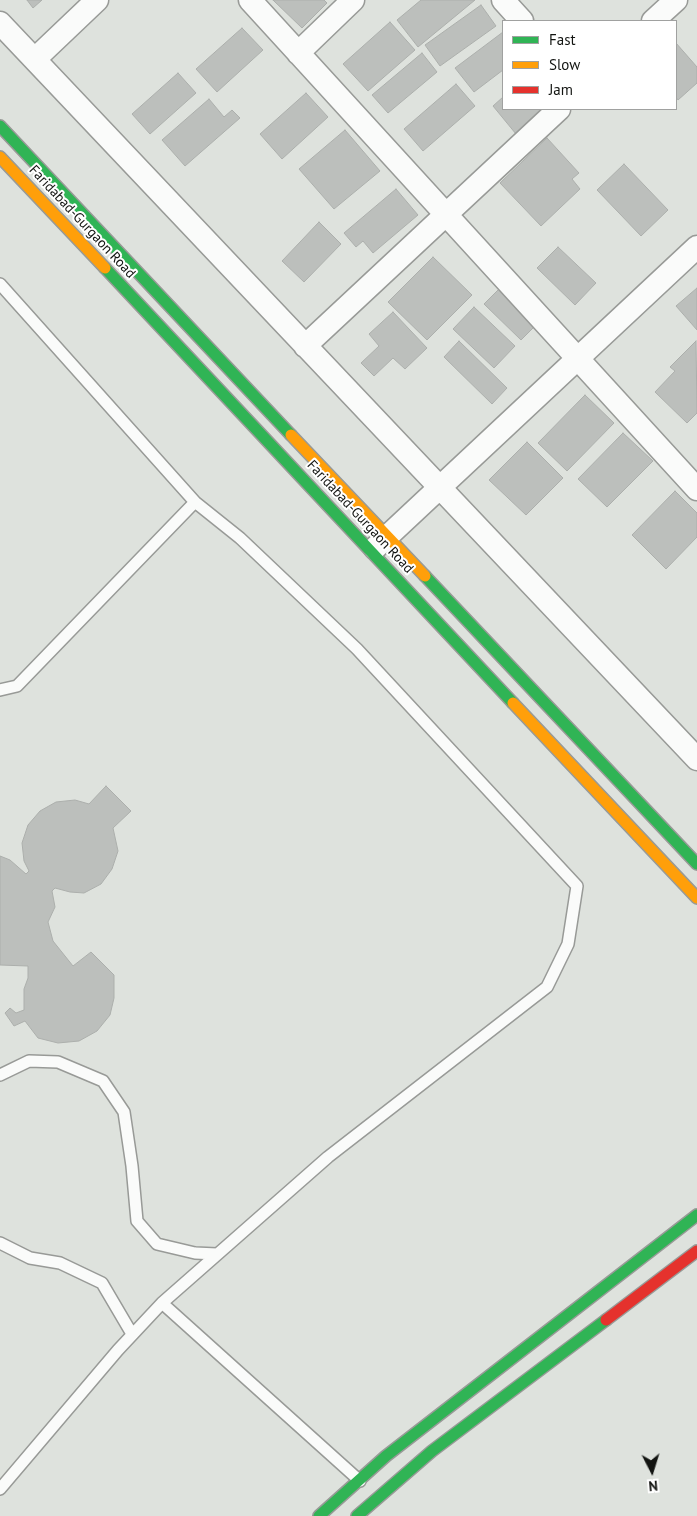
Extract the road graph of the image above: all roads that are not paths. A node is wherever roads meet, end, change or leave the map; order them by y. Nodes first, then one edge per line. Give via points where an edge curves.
1 (97, 0) edge
2 (250, 0) edge
3 (353, 0) edge
4 (503, 0) edge
5 (676, 0) edge
6 (521, 20) edge
7 (654, 20) edge
8 (0, 23) edge
9 (298, 53) junction
10 (35, 59) junction
11 (558, 110) edge
12 (0, 126) edge
13 (0, 156) edge
14 (445, 215) junction
15 (697, 246) edge
16 (0, 284) edge
17 (305, 346) junction
18 (577, 359) junction
19 (439, 488) junction
20 (697, 489) edge
21 (194, 502) junction
22 (379, 544) junction
23 (0, 690) edge
24 (697, 759) edge
25 (697, 864) edge
26 (697, 898) edge
27 (0, 1075) edge
28 (697, 1215) edge
29 (0, 1243) edge
30 (697, 1251) edge
31 (217, 1254) junction
32 (162, 1303) junction
33 (132, 1334) junction
34 (359, 1480) junction
35 (0, 1489) edge
36 (378, 1498) junction
37 (319, 1516) edge
38 (357, 1516) edge

1 - 10 street
2 - 9 street
3 - 9 street
4 - 6 street
5 - 7 street
8 - 10 street
9 - 14 street
10 - 17 street
11 - 14 street
12 - 22 main road, Faridabad-Gurgaon Road
13 - 22 main road, Faridabad-Gurgaon Road
14 - 17 street
14 - 18 street
15 - 18 street
16 - 21 lane
17 - 19 street
18 - 19 street
18 - 20 street
19 - 22 street
19 - 24 street
21 - 23 lane via 17,686
21 - 31 lane via 240,538 357,649 577,886 568,944 547,987 328,1157
22 - 25 main road, Faridabad-Gurgaon Road
22 - 26 main road, Faridabad-Gurgaon Road
27 - 31 lane via 29,1061 58,1062 103,1081 124,1112 137,1222 157,1244 195,1253
28 - 34 main road
29 - 33 lane via 30,1258 60,1263 102,1283
30 - 36 main road via 432,1451
31 - 32 lane
32 - 33 lane
32 - 34 lane
33 - 35 lane
34 - 36 lane
34 - 37 main road
36 - 38 main road

